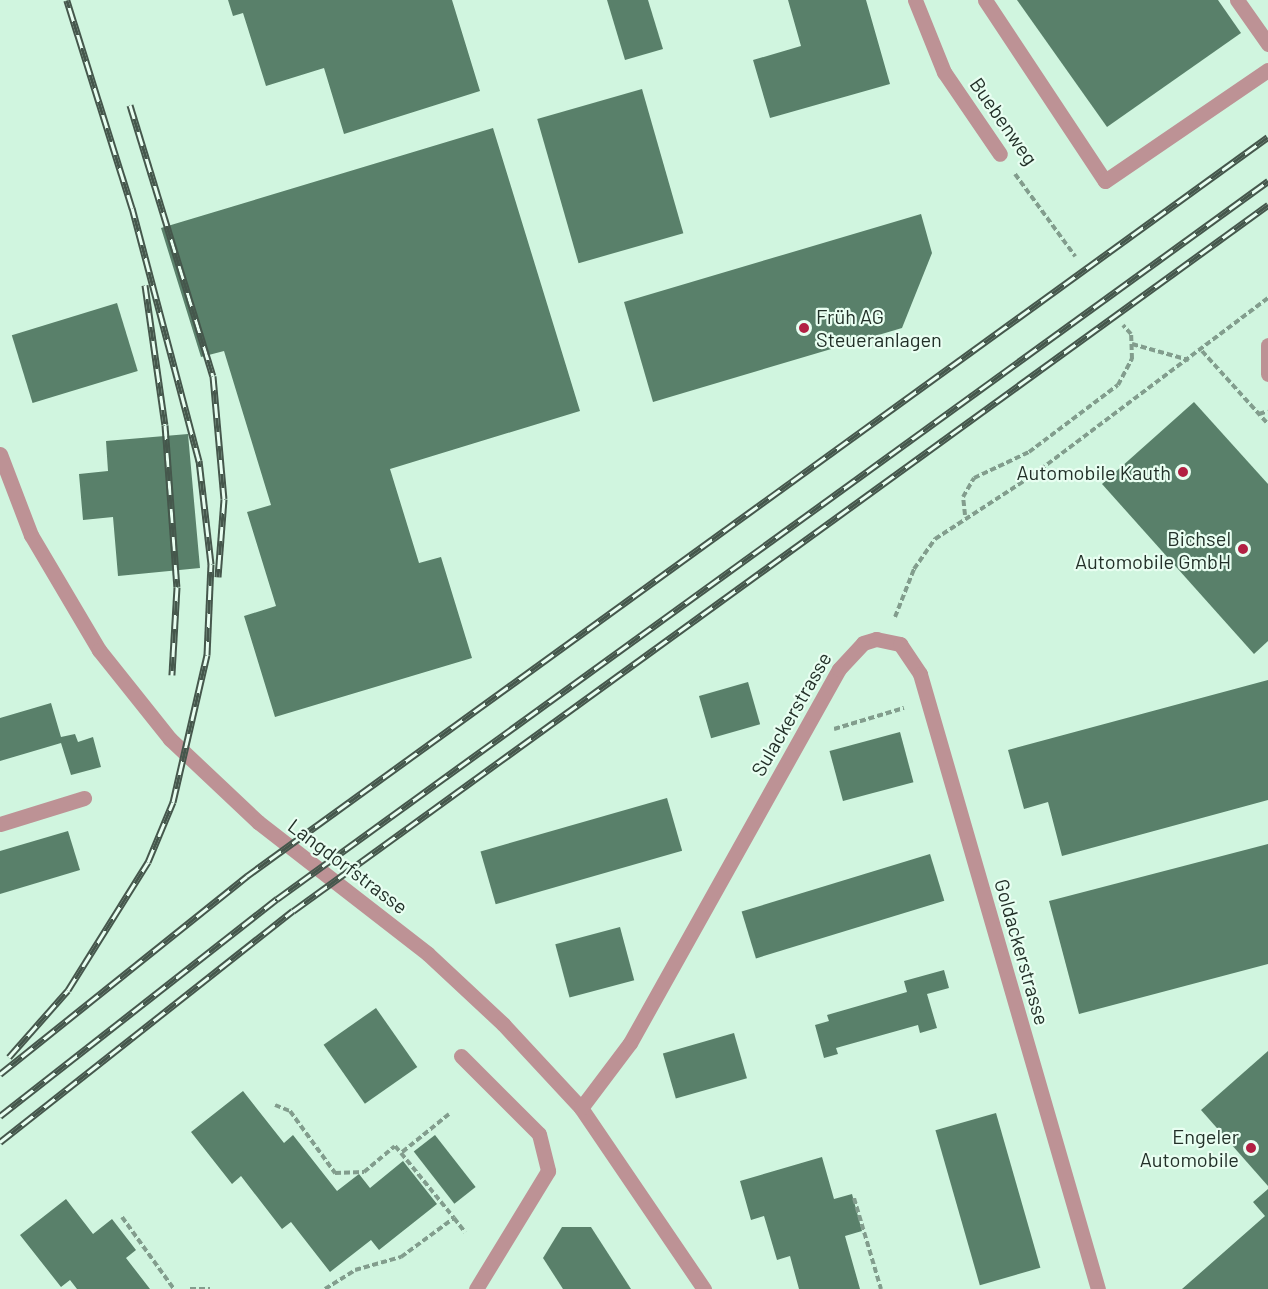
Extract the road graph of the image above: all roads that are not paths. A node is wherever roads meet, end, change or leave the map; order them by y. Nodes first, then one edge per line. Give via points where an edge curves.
1 (915, 0) edge
2 (985, 0) edge
3 (1237, 0) edge
4 (1268, 44) edge
5 (1268, 70) edge
6 (1000, 154) road end
7 (1268, 345) edge
8 (1268, 374) edge
9 (0, 453) edge
10 (888, 640) joint
11 (84, 798) dead end
12 (0, 824) edge
13 (461, 1056) dead end
14 (581, 1108) junction
15 (476, 1289) edge
16 (704, 1289) edge
17 (1098, 1289) edge

1 - 6 street, Buebenweg via 944,72
2 - 5 street via 1105,181
3 - 4 street
7 - 8 street
9 - 14 street, Langdorfstrasse via 31,535 99,650 170,739 274,836 428,954 504,1024
10 - 14 street, Sulackerstrasse via 863,643 839,669 630,1043
10 - 17 street, Goldackerstrasse via 912,655 920,674
11 - 12 street
13 - 15 street via 539,1134 548,1171
14 - 16 street, Langdorfstrasse

